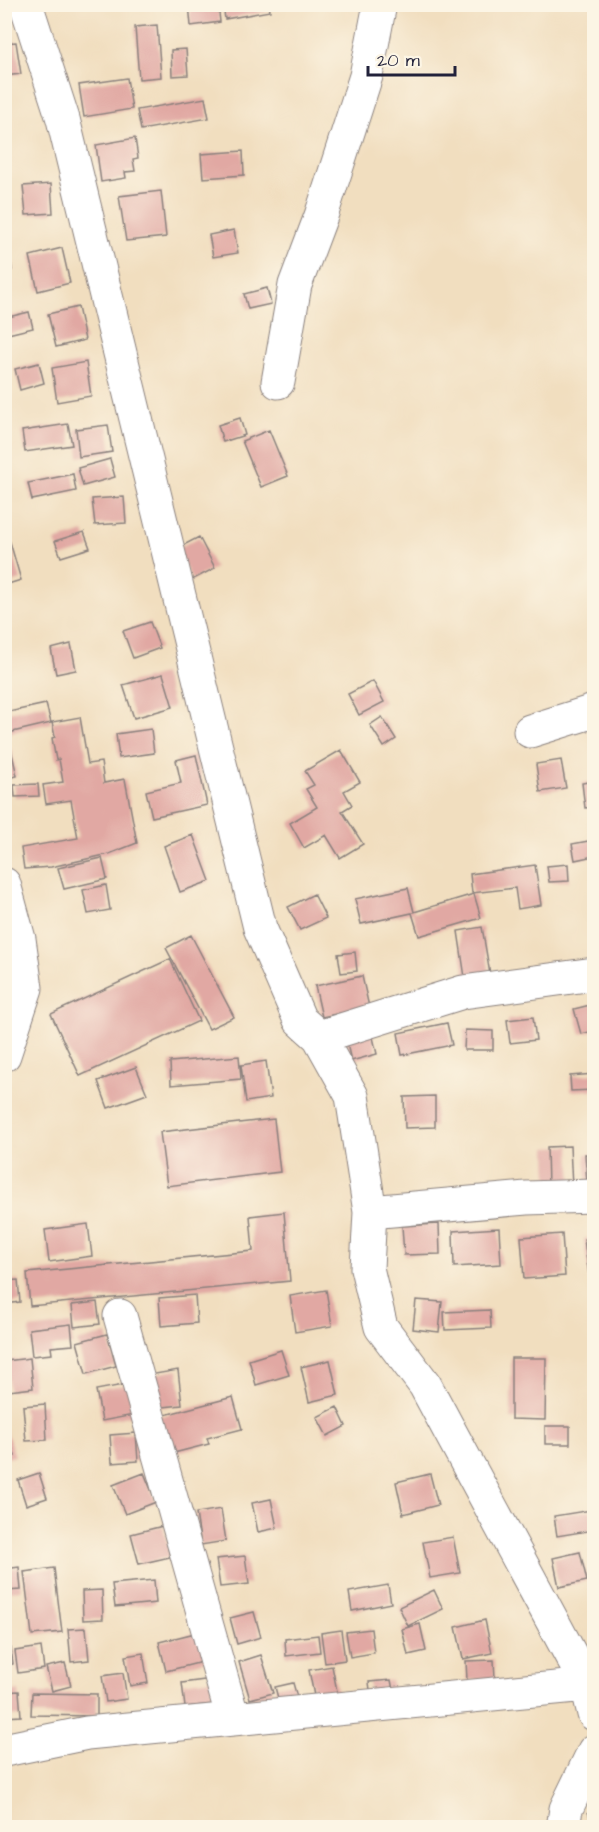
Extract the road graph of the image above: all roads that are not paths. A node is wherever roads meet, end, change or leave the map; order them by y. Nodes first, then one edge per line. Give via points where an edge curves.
1 (26, 4) edge
2 (380, 4) edge
3 (278, 382) dead end
4 (594, 711) edge
5 (530, 731) dead end
6 (4, 884) edge
7 (594, 974) edge
8 (319, 1037) junction
9 (4, 1055) edge
10 (594, 1196) edge
11 (370, 1212) junction
12 (120, 1316) dead end
13 (591, 1700) edge
14 (233, 1719) junction
15 (4, 1749) edge
16 (594, 1751) edge
17 (563, 1827) edge

1 - 8 street via 63,119 260,928 300,1020
2 - 3 street via 366,76 295,285
4 - 5 street
6 - 9 street via 19,939 26,988
7 - 8 street via 463,992
8 - 11 street via 352,1096
10 - 11 street
11 - 13 street via 367,1268 381,1327 425,1385
12 - 14 street
13 - 14 street
14 - 15 street via 87,1733
16 - 17 street via 566,1809

